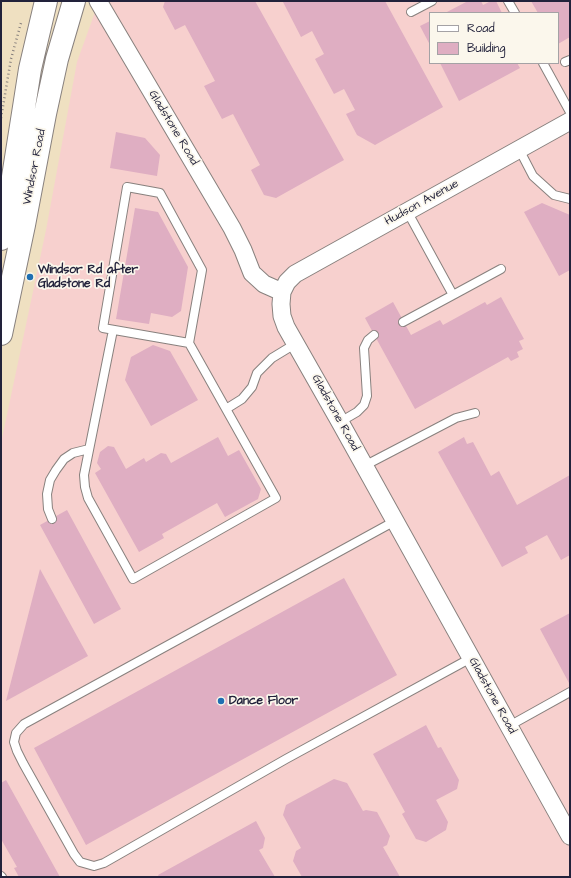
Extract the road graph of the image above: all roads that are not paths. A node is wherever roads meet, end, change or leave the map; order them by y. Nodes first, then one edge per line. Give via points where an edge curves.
1 (46, 1) edge
2 (74, 1) edge
3 (98, 1) edge
4 (432, 1) edge
5 (508, 1) edge
6 (411, 12) dead end
7 (514, 12) edge
8 (544, 64) edge
9 (570, 112) edge
10 (570, 120) edge
11 (519, 149) junction
12 (570, 199) edge
13 (406, 211) junction
14 (1, 239) edge
15 (501, 269) dead end
16 (282, 292) junction
17 (453, 295) junction
18 (404, 322) dead end
19 (113, 330) junction
20 (1, 334) edge
21 (374, 335) dead end
22 (189, 343) junction
23 (295, 344) junction
24 (226, 409) junction
25 (475, 413) dead end
26 (340, 422) junction
27 (89, 450) junction
28 (364, 466) junction
29 (52, 519) dead end
30 (395, 521) junction
31 (471, 658) junction
32 (570, 692) edge
33 (509, 726) junction
34 (566, 819) edge
35 (570, 836) edge

1 - 14 main road, Windsor Road via 30,69
2 - 20 main road, Windsor Road via 46,106
3 - 16 street, Gladstone Road via 232,228 252,273 264,284
4 - 6 lane
5 - 7 lane
8 - 9 lane
10 - 11 street, Hudson Avenue
11 - 12 lane via 533,176 554,195
11 - 13 street, Hudson Avenue
13 - 16 street, Hudson Avenue via 295,274
13 - 17 lane
15 - 17 lane
16 - 23 street, Gladstone Road via 282,316
17 - 18 lane
19 - 22 lane
19 - 22 lane via 103,328 127,187 160,193 202,270
19 - 27 lane
21 - 26 lane via 364,348 367,396 364,404 357,412
22 - 24 lane
23 - 24 lane via 272,358 257,373 252,387 242,399
23 - 26 street, Gladstone Road
24 - 27 lane via 276,498 133,579 88,498 84,475
25 - 28 lane via 456,418
26 - 28 street, Gladstone Road
27 - 29 lane via 73,453 64,459 50,480 47,494
28 - 30 street, Gladstone Road
30 - 31 street, Gladstone Road
30 - 31 lane via 24,724 16,733 14,742 23,763 80,862 94,866 104,864
31 - 33 street, Gladstone Road
32 - 33 lane
33 - 34 street, Gladstone Road
34 - 35 street, Gladstone Road

